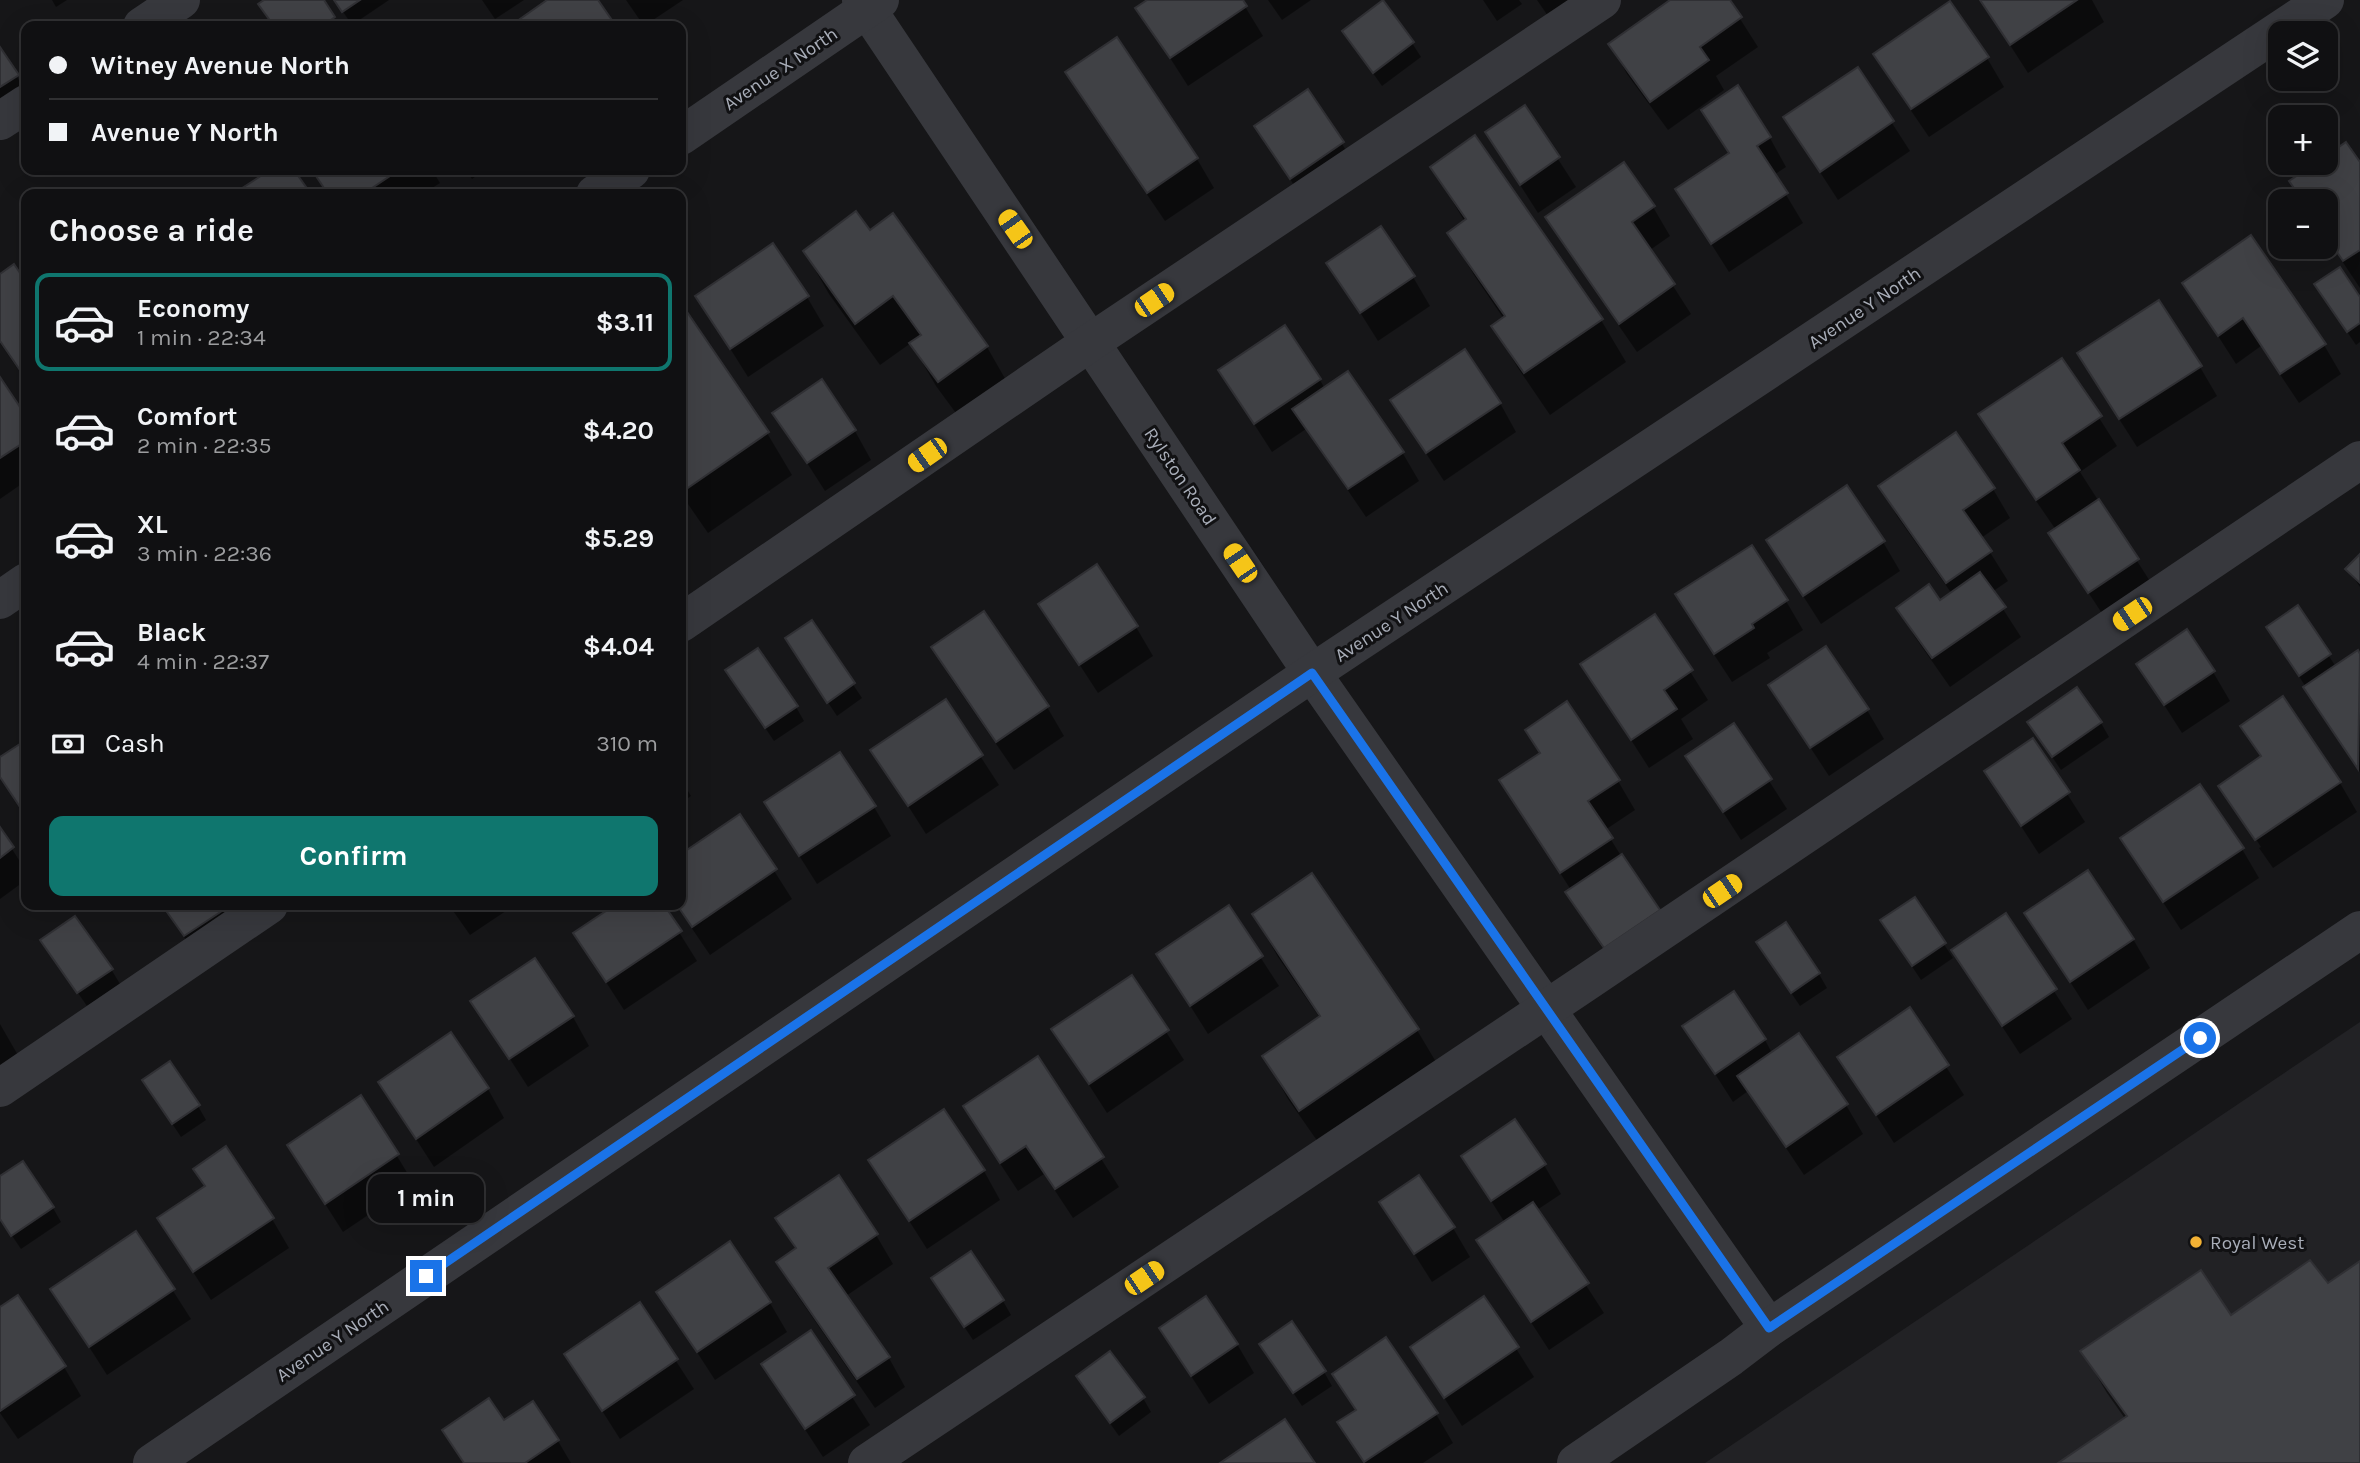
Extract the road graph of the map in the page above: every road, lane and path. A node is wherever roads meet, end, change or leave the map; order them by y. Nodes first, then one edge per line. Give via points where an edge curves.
1 (181, 0) edge
2 (1602, 0) edge
3 (2325, 0) edge
4 (869, 3) edge
5 (150, 21) edge
6 (21, 107) edge
7 (0, 121) edge
8 (686, 132) edge
9 (624, 175) edge
10 (602, 189) edge
11 (1091, 342) junction
12 (2360, 460) edge
13 (21, 585) edge
14 (0, 600) edge
15 (686, 620) edge
16 (1312, 673) junction
17 (262, 910) edge
18 (2360, 930) edge
19 (1546, 1009) junction
20 (0, 1088) edge
21 (1769, 1328) junction
22 (152, 1463) edge
23 (867, 1463) edge
24 (1576, 1463) edge

1 - 5 street
2 - 11 street
3 - 16 street, Avenue Y North
4 - 8 street, Avenue X North
4 - 11 street, Rylston Road
6 - 7 street
9 - 10 street
11 - 15 street
11 - 16 street, Rylston Road
12 - 19 street
13 - 14 street
16 - 19 street, Rylston Road
16 - 22 street, Avenue Y North
17 - 20 street
18 - 21 street
19 - 21 street, Rylston Road
19 - 23 street
21 - 24 street

